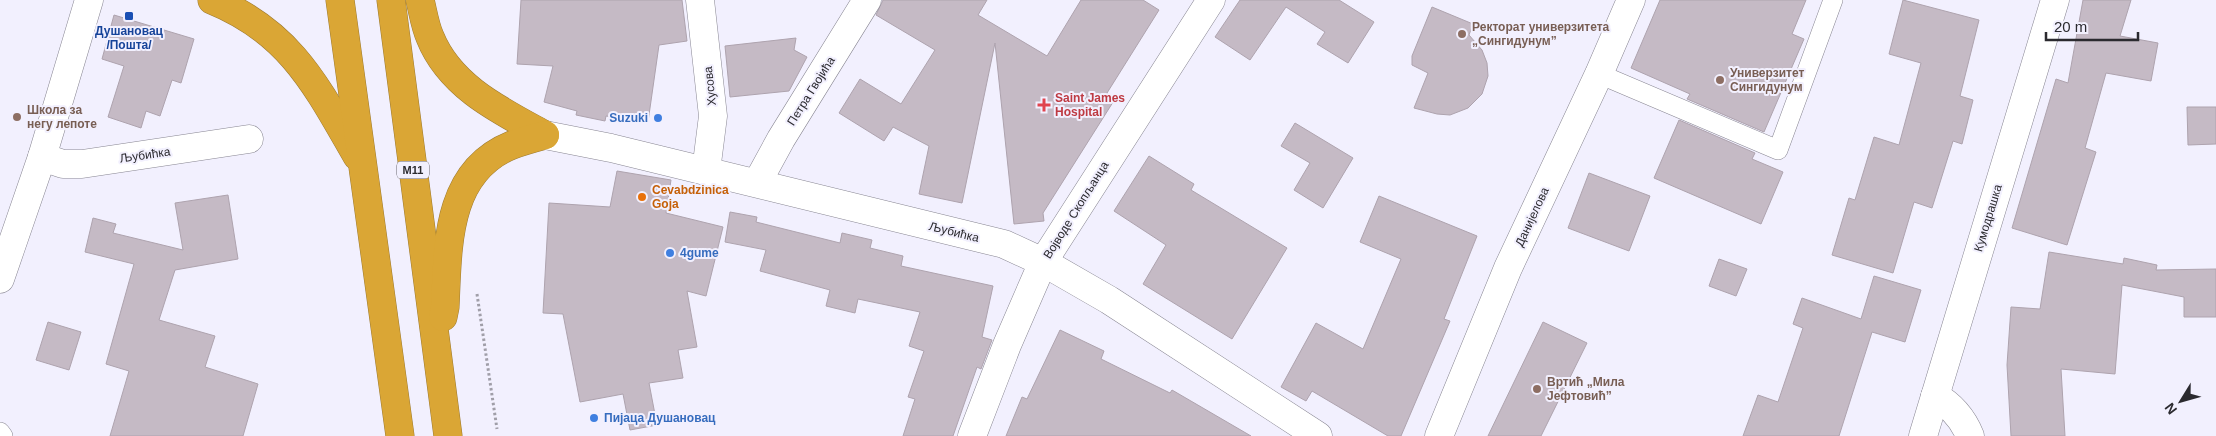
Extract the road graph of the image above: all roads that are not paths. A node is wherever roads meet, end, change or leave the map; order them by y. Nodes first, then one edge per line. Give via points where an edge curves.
1 (89, 0) edge
2 (212, 0) edge
3 (340, 0) edge
4 (391, 0) edge
5 (420, 0) edge
6 (700, 0) edge
7 (867, 0) edge
8 (1211, 0) edge
9 (1631, 0) edge
10 (1833, 0) edge
11 (2055, 0) edge
12 (1599, 74) junction
13 (545, 135) junction
14 (249, 139) dead end
15 (42, 157) junction
16 (364, 168) junction
17 (706, 171) junction
18 (756, 183) junction
19 (1043, 262) junction
20 (0, 278) edge
21 (435, 340) junction
22 (1935, 396) junction
23 (0, 432) edge
24 (3, 436) edge
25 (400, 436) edge
26 (448, 436) edge
27 (972, 436) edge
28 (1318, 436) edge
29 (1438, 436) edge
30 (1923, 436) edge
31 (1970, 436) edge

1 - 15 street
2 - 16 highway via 250,19 292,54 318,90
3 - 16 highway
4 - 21 highway, M11
5 - 13 highway via 430,37 443,60 466,87 501,112
6 - 17 street, Хусова via 713,116
7 - 18 street, Петра Гвојића
8 - 19 street, Војводе Скопљанца
9 - 12 street, Данијелова
10 - 12 lane via 1778,150
11 - 22 street, Кумодрашка
12 - 29 street, Данијелова via 1508,268
13 - 17 street, Љубићка
13 - 21 highway via 512,145 492,156 476,170 466,186 456,206 449,238 446,307
14 - 15 street, Љубићка via 82,164 63,164
15 - 20 street
16 - 25 highway
17 - 18 street, Љубићка
18 - 19 street, Љубићка via 1004,244
19 - 27 street, Војводе Скопљанца
19 - 28 street, Љубићка via 1109,300
21 - 26 highway, M11
22 - 30 street, Кумодрашка
22 - 31 street via 1956,413
23 - 24 lane

